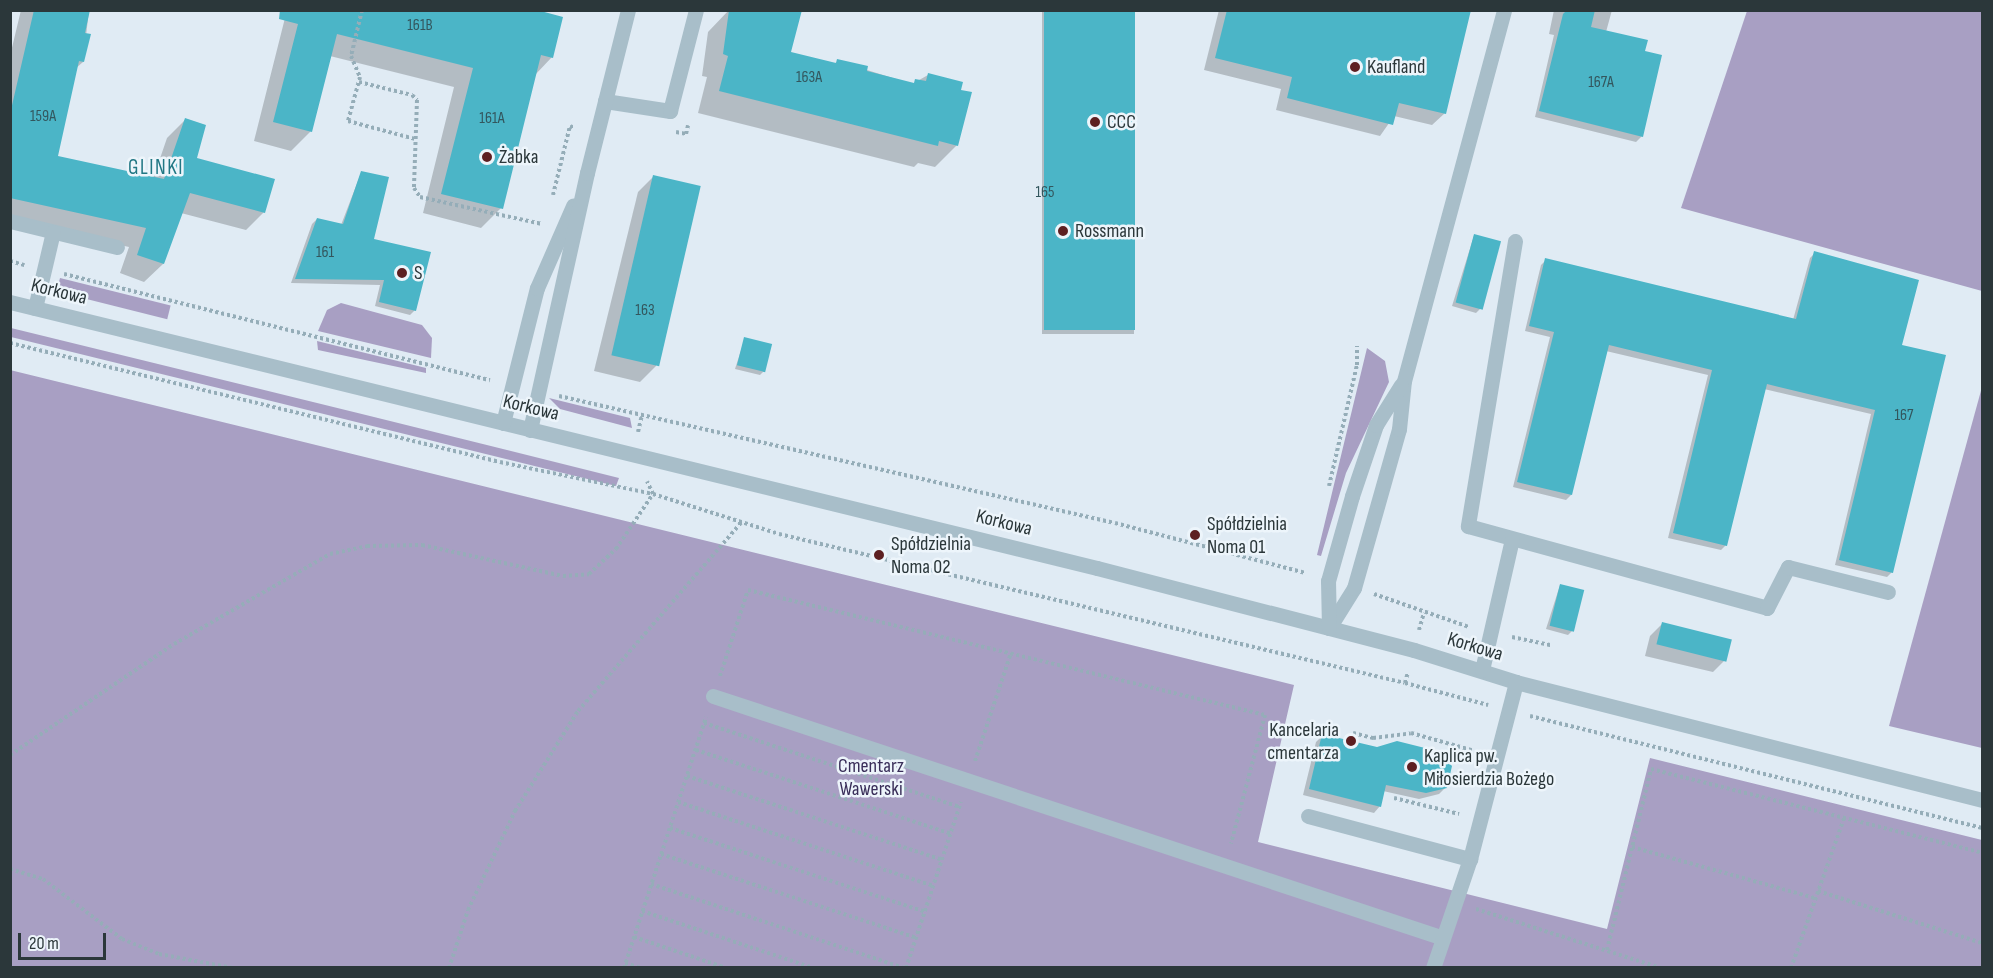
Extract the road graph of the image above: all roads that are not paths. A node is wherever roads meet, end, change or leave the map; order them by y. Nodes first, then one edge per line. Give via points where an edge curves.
1 (628, 10) edge
2 (696, 10) edge
3 (1504, 10) edge
4 (605, 101) junction
5 (587, 172) junction
6 (10, 221) edge
7 (53, 232) junction
8 (1515, 241) dead end
9 (117, 247) dead end
10 (10, 302) edge
11 (35, 308) junction
12 (1404, 381) junction
13 (503, 423) junction
14 (530, 430) junction
15 (1512, 538) junction
16 (1888, 592) dead end
17 (1329, 628) junction
18 (1482, 670) junction
19 (1516, 682) junction
20 (713, 696) road end
21 (1983, 800) edge
22 (1308, 816) dead end
23 (1470, 859) junction
24 (1443, 938) junction
25 (1433, 968) edge

1 - 4 street
2 - 4 street via 670,111
3 - 12 street
4 - 5 street
5 - 13 street via 537,288
5 - 14 street
6 - 7 street
7 - 9 street
7 - 11 street
8 - 15 street via 1468,526
10 - 11 street, Korkowa
11 - 13 street, Korkowa
12 - 17 street via 1399,429 1354,588
12 - 17 street via 1376,425 1352,496 1328,581
13 - 14 street, Korkowa
14 - 17 street, Korkowa
15 - 16 street via 1767,608 1788,567
15 - 18 street
17 - 18 street, Korkowa
18 - 19 street, Korkowa
19 - 21 street, Korkowa
19 - 23 street
20 - 24 street
22 - 23 street
23 - 24 street
24 - 25 street

